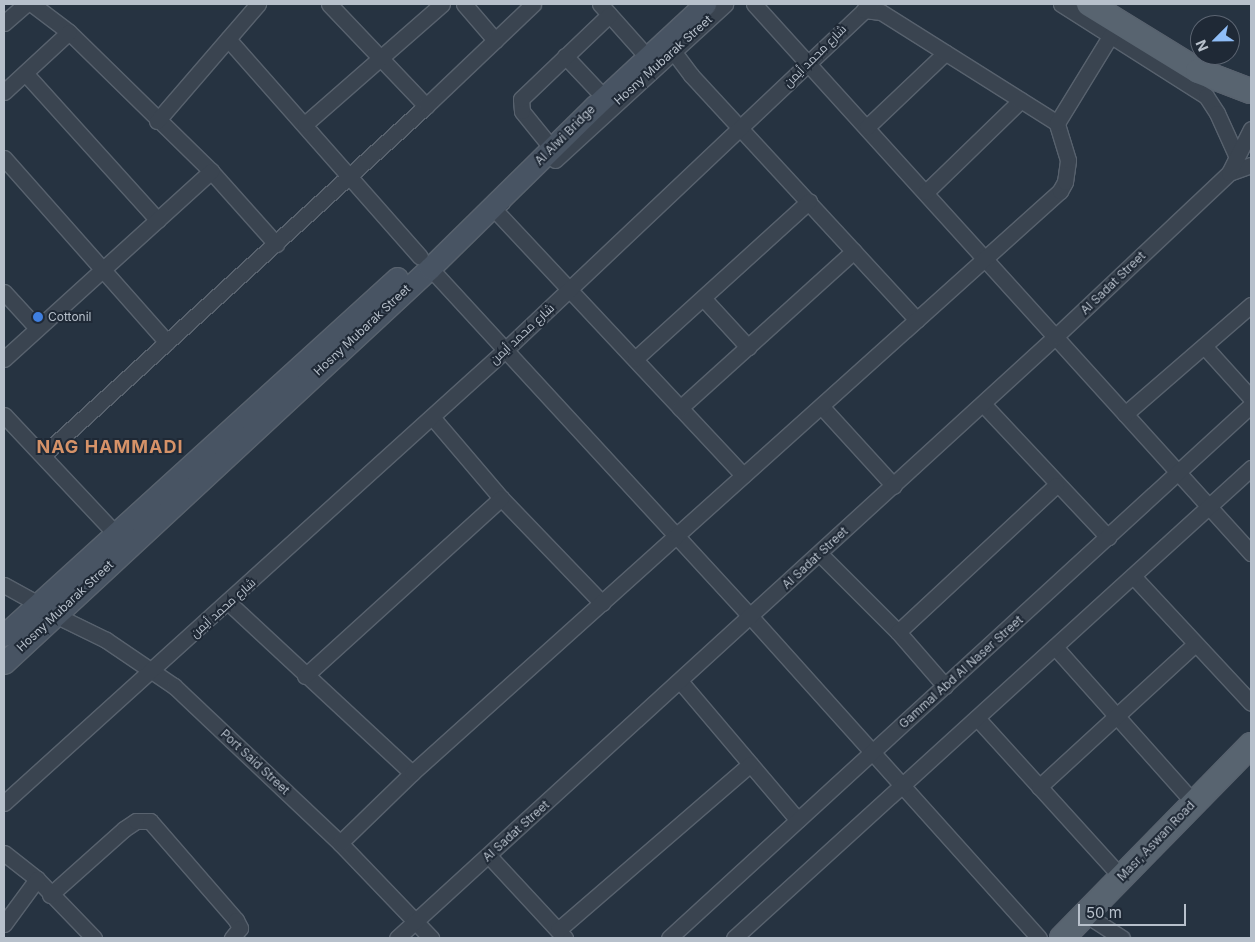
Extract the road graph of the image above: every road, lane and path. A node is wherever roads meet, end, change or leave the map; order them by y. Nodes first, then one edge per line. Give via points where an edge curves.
1 (26, 4) edge
2 (32, 4) edge
3 (258, 4) edge
4 (329, 4) edge
5 (442, 4) edge
6 (464, 4) edge
7 (533, 4) edge
8 (691, 4) edge
9 (705, 4) edge
10 (725, 4) edge
11 (754, 4) edge
12 (1061, 4) edge
13 (1088, 4) edge
14 (1113, 4) edge
15 (604, 9) edge
16 (4, 23) edge
17 (68, 32) junction
18 (1111, 35) junction
19 (228, 39) junction
20 (495, 40) junction
21 (673, 52) junction
22 (645, 53) junction
23 (944, 53) junction
24 (565, 56) junction
25 (380, 57) junction
26 (809, 62) junction
27 (25, 73) junction
28 (598, 91) junction
29 (4, 92) edge
30 (1251, 92) edge
31 (1021, 100) junction
32 (426, 106) junction
33 (156, 121) junction
34 (1058, 123) junction
35 (305, 124) junction
36 (867, 127) junction
37 (742, 128) junction
38 (1251, 129) edge
39 (546, 141) junction
40 (1236, 154) junction
41 (4, 158) edge
42 (1251, 165) edge
43 (211, 171) junction
44 (1229, 173) junction
45 (350, 174) junction
46 (926, 192) junction
47 (809, 201) junction
48 (493, 208) junction
49 (158, 220) junction
50 (276, 244) junction
51 (854, 251) junction
52 (984, 258) junction
53 (425, 262) junction
54 (101, 268) junction
55 (570, 289) junction
56 (4, 292) edge
57 (704, 298) junction
58 (1251, 306) edge
59 (917, 320) junction
60 (37, 328) junction
61 (1056, 337) junction
62 (167, 342) junction
63 (1204, 346) junction
64 (748, 347) junction
65 (504, 351) junction
66 (4, 359) edge
67 (635, 359) junction
68 (1251, 398) edge
69 (982, 404) junction
70 (1251, 404) edge
71 (821, 406) junction
72 (680, 408) junction
73 (1125, 414) junction
74 (4, 415) edge
75 (432, 417) junction
76 (43, 455) junction
77 (1251, 468) edge
78 (1178, 472) junction
79 (743, 475) junction
80 (1056, 485) junction
81 (894, 486) junction
82 (501, 498) junction
83 (1209, 506) junction
84 (115, 533) junction
85 (675, 536) junction
86 (1108, 537) junction
87 (1251, 553) edge
88 (820, 554) junction
89 (1132, 576) junction
90 (4, 585) edge
91 (228, 602) junction
92 (37, 603) junction
93 (602, 603) junction
94 (55, 615) junction
95 (751, 617) junction
96 (898, 632) junction
97 (4, 635) edge
98 (1195, 644) junction
99 (1055, 647) junction
100 (4, 662) edge
101 (154, 670) junction
102 (305, 676) junction
103 (680, 681) junction
104 (945, 686) junction
105 (1251, 704) edge
106 (1117, 715) junction
107 (977, 718) junction
108 (1251, 745) edge
109 (871, 754) junction
110 (750, 764) junction
111 (412, 773) junction
112 (1039, 787) junction
113 (901, 788) junction
114 (1193, 802) junction
115 (4, 803) edge
116 (798, 820) junction
117 (340, 843) junction
118 (4, 853) edge
119 (489, 856) junction
120 (1121, 877) junction
121 (37, 879) junction
122 (50, 895) junction
123 (1085, 914) junction
124 (416, 922) junction
125 (4, 924) edge
126 (561, 934) edge
127 (94, 938) edge
128 (232, 938) edge
129 (397, 938) edge
130 (431, 938) edge
131 (669, 938) edge
132 (734, 938) edge
133 (1039, 938) edge
134 (1062, 938) edge
135 (1122, 938) edge

1 - 16 street
2 - 17 street
3 - 19 street
4 - 25 street
5 - 25 street
6 - 20 street
7 - 20 street
8 - 22 main road, Hosny Mubarak Street
9 - 22 main road, Al Alwi Bridge
10 - 21 street, Hosny Mubarak Street
11 - 26 street
12 - 18 street
13 - 30 main road via 1198,71
14 - 30 main road
15 - 22 street
15 - 24 street
17 - 27 street
17 - 33 street
18 - 34 street
18 - 40 street via 1206,96
19 - 33 street
19 - 35 street
20 - 32 street
21 - 37 street
21 - 48 street, Hosny Mubarak Street via 534,178
22 - 28 main road, Hosny Mubarak Street
22 - 48 main road, Al Alwi Bridge
23 - 26 street, شارع محمد أيمن via 870,8 857,14
23 - 31 street, شارع محمد أيمن
23 - 36 street
24 - 28 street
24 - 39 street via 525,93 520,102 522,111
25 - 32 street
25 - 35 street
26 - 36 street
26 - 37 street, شارع محمد أيمن
27 - 29 street
27 - 49 street
28 - 39 main road, Hosny Mubarak Street
31 - 34 street, شارع محمد أيمن
31 - 46 street
32 - 45 street
33 - 43 street
34 - 52 street via 1068,160 1065,182 1060,191
35 - 45 street
36 - 46 street
37 - 47 street
37 - 55 street, شارع محمد أيمن
38 - 40 street, Al Sadat Street
39 - 53 main road, Hosny Mubarak Street
40 - 44 street, Al Sadat Street
41 - 54 street
42 - 44 street, Al Sadat Street
43 - 49 street
43 - 50 street
44 - 61 street, Al Sadat Street
45 - 50 street
45 - 53 street
46 - 52 street
47 - 51 street
47 - 57 street
48 - 53 main road, Hosny Mubarak Street
48 - 55 street
49 - 54 street
50 - 62 street
51 - 59 street
51 - 64 street
52 - 59 street
52 - 61 street
53 - 65 street
53 - 84 main road, Hosny Mubarak Street
53 - 94 main road, Hosny Mubarak Street
54 - 60 street
54 - 62 street
55 - 65 street, شارع محمد أيمن
55 - 67 street
56 - 60 street
57 - 64 street
57 - 67 street
58 - 63 street
59 - 71 street
60 - 66 street
61 - 69 street, Al Sadat Street
61 - 73 street
62 - 76 street
63 - 68 street
63 - 73 street
64 - 72 street
65 - 75 street, شارع محمد أيمن
65 - 85 street
67 - 72 street
69 - 80 street
69 - 81 street, Al Sadat Street
70 - 78 street, Gammal Abd Al Naser Street
71 - 79 street
71 - 81 street
72 - 79 street
73 - 78 street
74 - 76 street
75 - 82 street
75 - 91 street, شارع محمد أيمن
76 - 84 street
77 - 83 street
78 - 83 street
78 - 86 street, Gammal Abd Al Naser Street
79 - 85 street
80 - 86 street
80 - 96 street
81 - 88 street, Al Sadat Street
82 - 93 street
82 - 102 street
83 - 87 street
83 - 89 street
84 - 92 main road, Hosny Mubarak Street
85 - 93 street
85 - 95 street
86 - 104 street, Gammal Abd Al Naser Street
88 - 95 street, Al Sadat Street
88 - 96 street
89 - 98 street
89 - 99 street
90 - 92 street
91 - 101 street, شارع محمد أيمن
91 - 102 street
92 - 97 main road, Hosny Mubarak Street
93 - 111 street
94 - 100 main road, Hosny Mubarak Street
94 - 101 street, Port Said Street via 106,640
95 - 103 street, Al Sadat Street
95 - 109 street
96 - 104 street
98 - 105 street
98 - 106 street
99 - 106 street
99 - 107 street
101 - 115 street, شارع محمد أيمن
101 - 117 street, Port Said Street
102 - 111 street
103 - 110 street
103 - 119 street, Al Sadat Street
104 - 109 street, Gammal Abd Al Naser Street
106 - 112 street
106 - 114 street
107 - 112 street
107 - 113 street
108 - 114 main road, Masr, Aswan Road
109 - 113 street
109 - 116 street, Gammal Abd Al Naser Street
110 - 116 street
110 - 126 street
111 - 117 street
112 - 120 street
113 - 132 street
113 - 133 street
114 - 120 main road, Masr, Aswan Road
116 - 131 street, Gammal Abd Al Naser Street
117 - 124 street, Port Said Street
118 - 121 street
119 - 124 street, Al Sadat Street
119 - 126 street
120 - 123 main road, Masr, Aswan Road
121 - 122 street
121 - 125 street
122 - 127 street
122 - 128 street via 124,829 136,821 150,821 236,920 240,928
123 - 134 main road, Masr, Aswan Road
123 - 135 street
124 - 129 street, Al Sadat Street
124 - 130 street, Port Said Street

